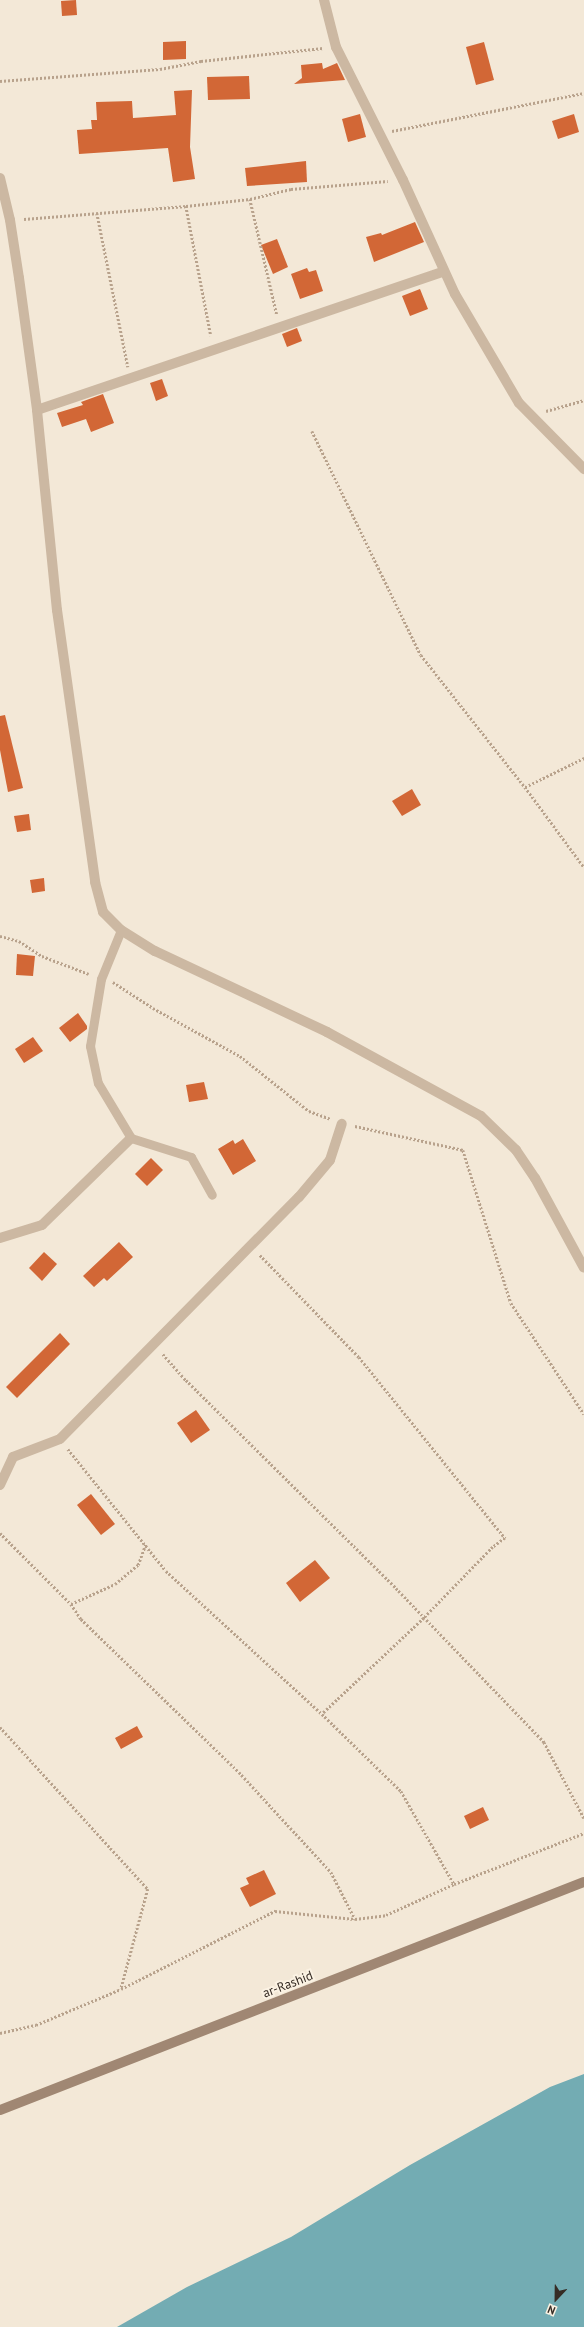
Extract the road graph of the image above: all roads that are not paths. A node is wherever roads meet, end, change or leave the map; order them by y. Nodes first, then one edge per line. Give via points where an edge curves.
1 (324, 0) edge
2 (0, 178) edge
3 (442, 272) junction
4 (37, 410) junction
5 (584, 469) edge
6 (121, 930) junction
7 (342, 1124) dead end
8 (132, 1138) junction
9 (212, 1195) dead end
10 (0, 1238) edge
11 (584, 1268) edge
12 (0, 1485) edge
13 (584, 1882) edge
14 (0, 2110) edge

1 - 3 street via 336,47 403,180
2 - 4 street via 10,220
3 - 4 street
3 - 5 street via 519,403
4 - 6 street via 57,610 95,882 103,912
6 - 8 lane via 101,979 90,1046 98,1083
6 - 11 street via 156,951 327,1032 480,1116 516,1150 535,1178
7 - 12 street via 330,1160 300,1197 60,1439 13,1457
8 - 9 lane via 191,1157
8 - 10 street via 42,1225
13 - 14 main road, ar-Rashid

